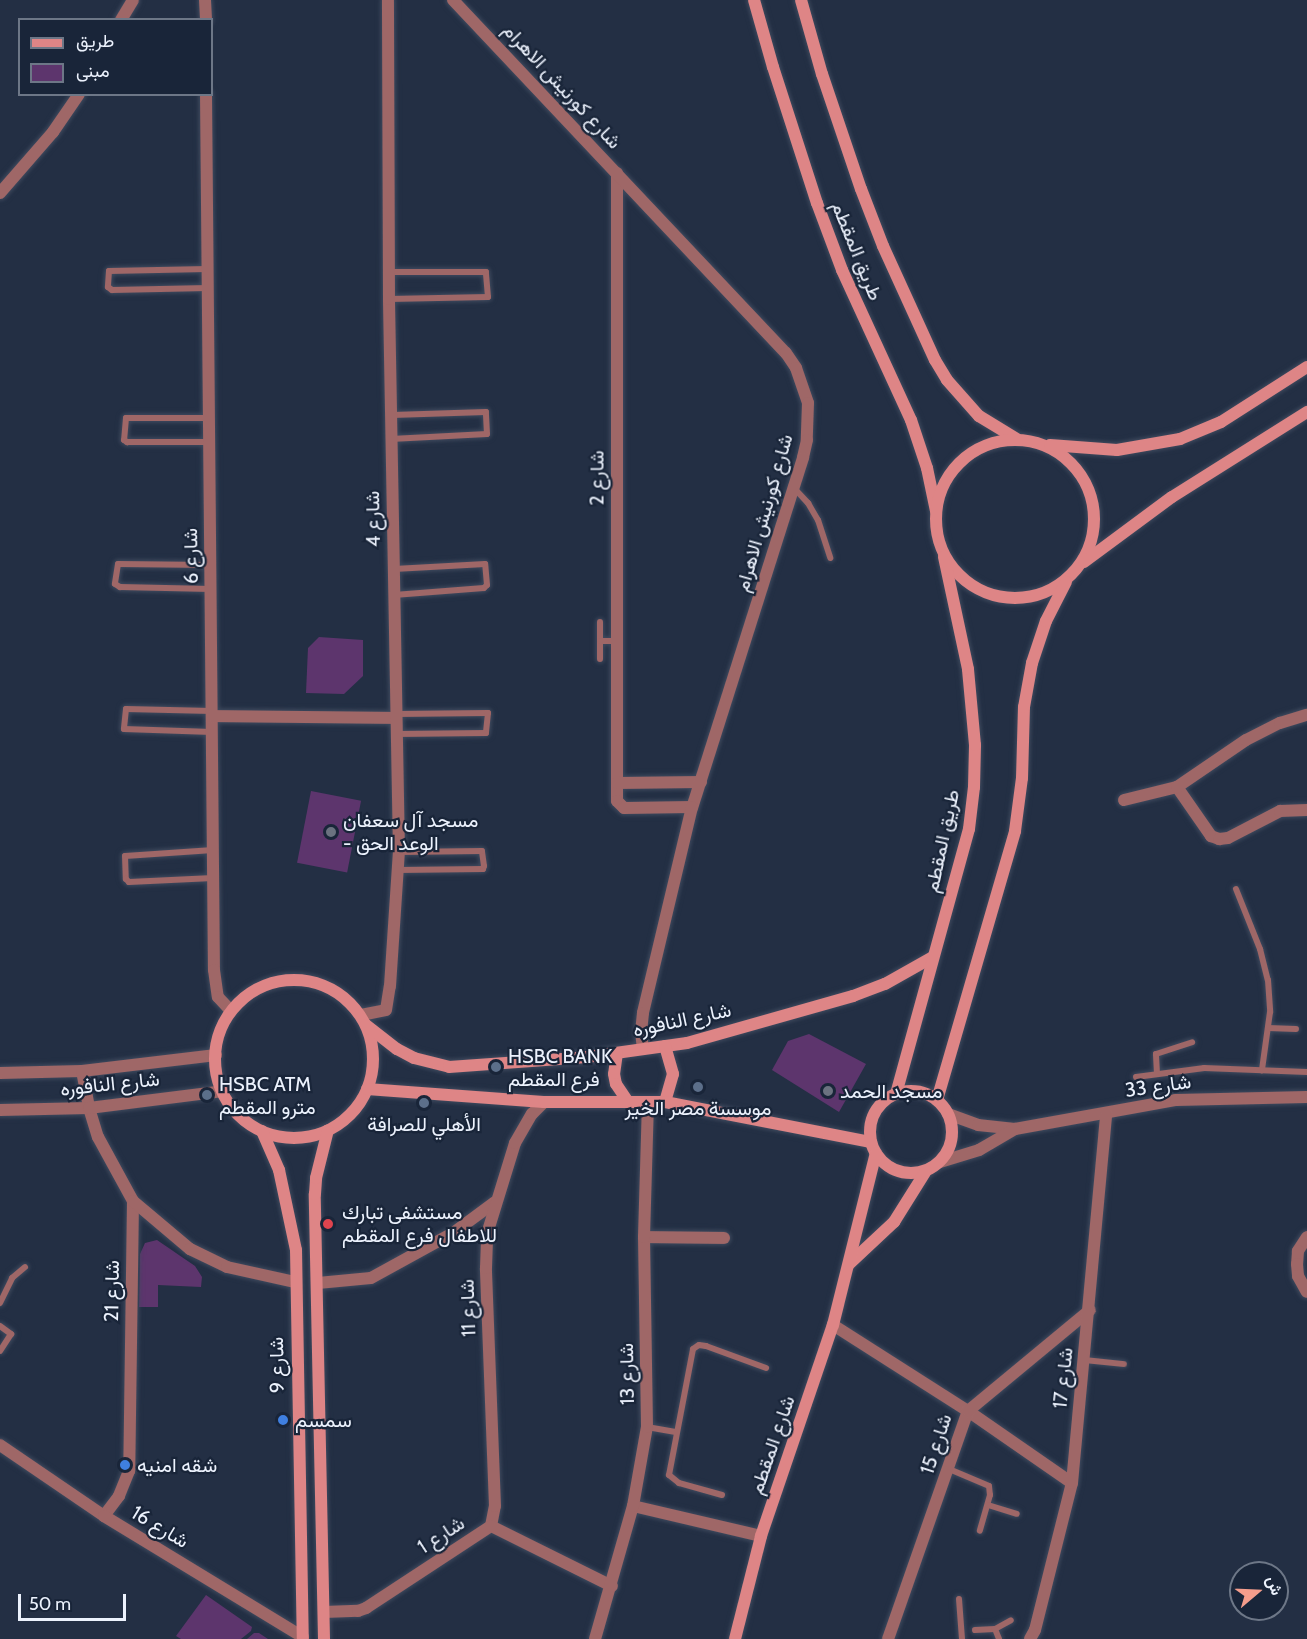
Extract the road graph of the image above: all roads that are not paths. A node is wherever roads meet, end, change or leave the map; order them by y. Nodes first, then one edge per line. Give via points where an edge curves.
1 (133, 0) edge
2 (205, 0) edge
3 (388, 0) edge
4 (453, 0) edge
5 (754, 0) edge
6 (801, 0) edge
7 (122, 18) edge
8 (206, 18) edge
9 (78, 96) edge
10 (206, 96) edge
11 (617, 173) junction
12 (0, 193) edge
13 (208, 268) junction
14 (389, 272) junction
15 (208, 288) junction
16 (389, 299) junction
17 (1307, 367) edge
18 (1307, 412) edge
19 (391, 415) junction
20 (209, 418) junction
21 (391, 439) junction
22 (1017, 439) junction
23 (209, 442) junction
24 (1042, 444) junction
25 (794, 488) junction
26 (936, 511) junction
27 (944, 557) junction
28 (830, 558) dead end
29 (1081, 564) junction
30 (210, 565) junction
31 (393, 569) junction
32 (1066, 582) junction
33 (211, 589) junction
34 (394, 594) junction
35 (600, 622) dead end
36 (600, 641) junction
37 (617, 641) junction
38 (600, 659) dead end
39 (212, 714) junction
40 (1307, 715) edge
41 (395, 716) junction
42 (212, 732) junction
43 (396, 734) junction
44 (701, 782) junction
45 (617, 783) junction
46 (1177, 787) junction
47 (1124, 800) dead end
48 (692, 807) junction
49 (1307, 810) edge
50 (213, 850) junction
51 (399, 852) junction
52 (398, 870) junction
53 (213, 878) junction
54 (1236, 889) dead end
55 (933, 957) junction
56 (231, 1011) junction
57 (363, 1020) junction
58 (1268, 1028) junction
59 (1296, 1029) dead end
60 (1192, 1042) dead end
61 (665, 1046) junction
62 (643, 1049) junction
63 (617, 1053) junction
64 (216, 1055) junction
65 (1262, 1070) junction
66 (82, 1071) junction
67 (1307, 1072) edge
68 (0, 1073) edge
69 (1157, 1074) junction
70 (1136, 1077) dead end
71 (367, 1089) junction
72 (223, 1091) junction
73 (896, 1094) junction
74 (1307, 1097) edge
75 (937, 1100) junction
76 (544, 1102) junction
77 (628, 1102) junction
78 (648, 1102) junction
79 (665, 1102) junction
80 (89, 1108) junction
81 (0, 1110) edge
82 (948, 1114) junction
83 (1107, 1114) junction
84 (1015, 1129) junction
85 (328, 1130) junction
86 (262, 1131) junction
87 (873, 1148) junction
88 (940, 1162) junction
89 (926, 1171) junction
90 (495, 1201) junction
91 (133, 1202) junction
92 (645, 1237) junction
93 (724, 1238) dead end
94 (1307, 1238) edge
95 (849, 1264) junction
96 (25, 1267) dead end
97 (295, 1282) junction
98 (318, 1283) junction
99 (1307, 1292) edge
100 (0, 1303) edge
101 (1090, 1310) junction
102 (833, 1325) junction
103 (0, 1326) edge
104 (0, 1351) edge
105 (1084, 1360) junction
106 (1124, 1364) dead end
107 (766, 1368) dead end
108 (968, 1411) junction
109 (646, 1426) junction
110 (676, 1432) junction
111 (0, 1445) edge
112 (949, 1469) junction
113 (1072, 1483) junction
114 (722, 1496) dead end
115 (988, 1504) junction
116 (633, 1506) junction
117 (1017, 1514) dead end
118 (104, 1516) junction
119 (491, 1526) junction
120 (980, 1531) dead end
121 (761, 1536) junction
122 (612, 1586) junction
123 (958, 1599) dead end
124 (324, 1612) junction
125 (1011, 1620) dead end
126 (995, 1629) junction
127 (975, 1630) dead end
128 (303, 1638) edge
129 (324, 1639) edge
130 (596, 1639) edge
131 (735, 1639) edge
132 (888, 1639) edge
133 (962, 1639) edge
134 (999, 1639) edge
135 (1030, 1639) edge

1 - 7 street
2 - 8 street
3 - 14 street, شارع 4
4 - 11 street, شارع كورنيش الاهرام
5 - 26 main road, طريق المقطم via 816,203 842,270 911,420
6 - 22 main road, طريق المقطم via 861,189 935,360 979,416
9 - 12 street via 53,132
10 - 13 street, شارع 6
11 - 25 street, شارع كورنيش الاهرام via 774,339 796,368 808,403 809,422
11 - 37 street, شارع 2
13 - 15 street, شارع 6
13 - 15 lane via 108,273 108,287 112,290
14 - 16 street, شارع 4
14 - 16 lane via 486,272 488,297
15 - 20 street, شارع 6
16 - 19 street, شارع 4
17 - 24 main road via 1221,422 1180,440 1117,450
18 - 29 main road via 1172,497
19 - 21 street, شارع 4
19 - 21 lane via 486,412 488,434
20 - 23 street, شارع 6
20 - 23 lane via 124,420 127,442
21 - 31 street, شارع 4
22 - 24 main road
22 - 26 main road via 993,442 972,452 954,468 942,488
23 - 30 street, شارع 6
24 - 29 main road via 1076,468 1090,495 1095,526
25 - 28 lane via 818,520
25 - 44 street, شارع كورنيش الاهرام
26 - 27 main road
27 - 32 main road via 977,589 999,597 1023,599
27 - 55 main road, طريق المقطم via 968,669 975,745 974,787 969,829
29 - 32 main road
30 - 33 street, شارع 6
30 - 33 lane via 118,564 116,584
31 - 34 street, شارع 4
31 - 34 lane via 485,564 487,585
32 - 75 main road via 1046,621 1032,663 1024,707 1022,778 1015,831
33 - 39 street, شارع 6
34 - 41 street, شارع 4
35 - 36 lane
36 - 37 lane
36 - 38 lane
37 - 45 street, شارع 2
39 - 41 street
39 - 42 street, شارع 6
39 - 42 lane via 126,709 124,729
40 - 46 street via 1246,740
41 - 43 street, شارع 4
41 - 43 lane via 488,713 486,732
42 - 50 street, شارع 6
43 - 51 street, شارع 4
44 - 45 street
44 - 48 street, شارع كورنيش الاهرام
45 - 48 street, شارع 2 via 617,801 624,808
46 - 47 street
46 - 49 street via 1211,836 1219,839 1280,811
48 - 62 street, شارع كورنيش الاهرام via 643,1013
50 - 53 street, شارع 6
50 - 53 lane via 125,856 129,882
51 - 52 street, شارع 4
51 - 52 lane via 482,851 484,866
52 - 57 street, شارع 4 via 386,1010
53 - 56 street, شارع 6 via 215,986 218,997
54 - 58 lane via 1268,980
55 - 61 main road, شارع النافوره via 869,990
55 - 73 main road, طريق المقطم
56 - 57 main road via 260,987 297,979 326,986 351,1003
56 - 64 main road via 223,1024
57 - 63 main road, شارع النافوره via 397,1049 449,1067
57 - 71 main road via 373,1050
58 - 59 lane
58 - 65 lane
60 - 69 lane via 1156,1054
61 - 62 main road, شارع النافوره
61 - 79 main road via 673,1074
62 - 63 main road, شارع النافوره
63 - 77 main road via 616,1084
64 - 66 street, شارع النافوره
64 - 72 main road
65 - 67 lane
65 - 69 lane via 1204,1068
66 - 68 street, شارع النافوره
66 - 80 street
69 - 70 lane
71 - 76 main road
71 - 85 main road via 356,1109
72 - 80 street, شارع النافوره
72 - 86 main road via 243,1119
73 - 75 main road via 922,1092
73 - 87 main road via 882,1103 872,1117
74 - 83 street, شارع 33 via 1176,1100
75 - 82 main road
76 - 77 main road
76 - 90 street, شارع 11 via 522,1128
77 - 78 main road
78 - 79 main road
78 - 92 street, شارع 13
79 - 87 main road
80 - 81 street, شارع النافوره
80 - 91 street via 104,1151
82 - 84 street, شارع 33 via 978,1125
82 - 88 main road via 952,1139
83 - 84 street, شارع 33
83 - 101 street, شارع 17
84 - 88 street, شارع 33 via 979,1150
85 - 86 main road via 288,1138
85 - 98 main road via 316,1178
86 - 97 main road, شارع 9 via 279,1170 292,1225
87 - 89 main road via 887,1166 902,1173
87 - 95 main road, شارع المقطم
88 - 89 main road
89 - 95 main road via 894,1222
90 - 98 street via 453,1233 371,1278
90 - 119 street, شارع 11 via 486,1251 495,1506
91 - 97 street via 190,1250 227,1267
91 - 118 street, شارع 21 via 129,1471 119,1496
92 - 93 street
92 - 109 street, شارع 13
94 - 99 street via 1298,1251 1297,1264 1298,1276
95 - 102 main road, شارع المقطم
96 - 100 lane via 7,1286
97 - 128 main road, شارع 9
98 - 124 main road
101 - 105 street, شارع 17
101 - 108 street, شارع 15
102 - 108 street
102 - 121 main road, شارع المقطم
103 - 104 lane via 11,1334
105 - 106 lane
105 - 113 street, شارع 17
107 - 110 lane via 706,1346 693,1349
108 - 112 street, شارع 15
108 - 113 street
109 - 110 lane
109 - 116 street, شارع 13
110 - 114 lane via 669,1468 673,1480
111 - 118 street, شارع 16
112 - 115 lane via 989,1486
112 - 132 street, شارع 15
113 - 135 street, شارع 17
115 - 117 lane
115 - 120 lane
116 - 121 street
116 - 122 street, شارع 13
118 - 128 street, شارع 16
119 - 122 street, شارع 1
119 - 124 street, شارع 1 via 366,1608
121 - 131 main road, شارع المقطم
122 - 130 street, شارع 13
123 - 133 lane
124 - 129 main road
125 - 126 lane
126 - 127 lane
126 - 134 lane

